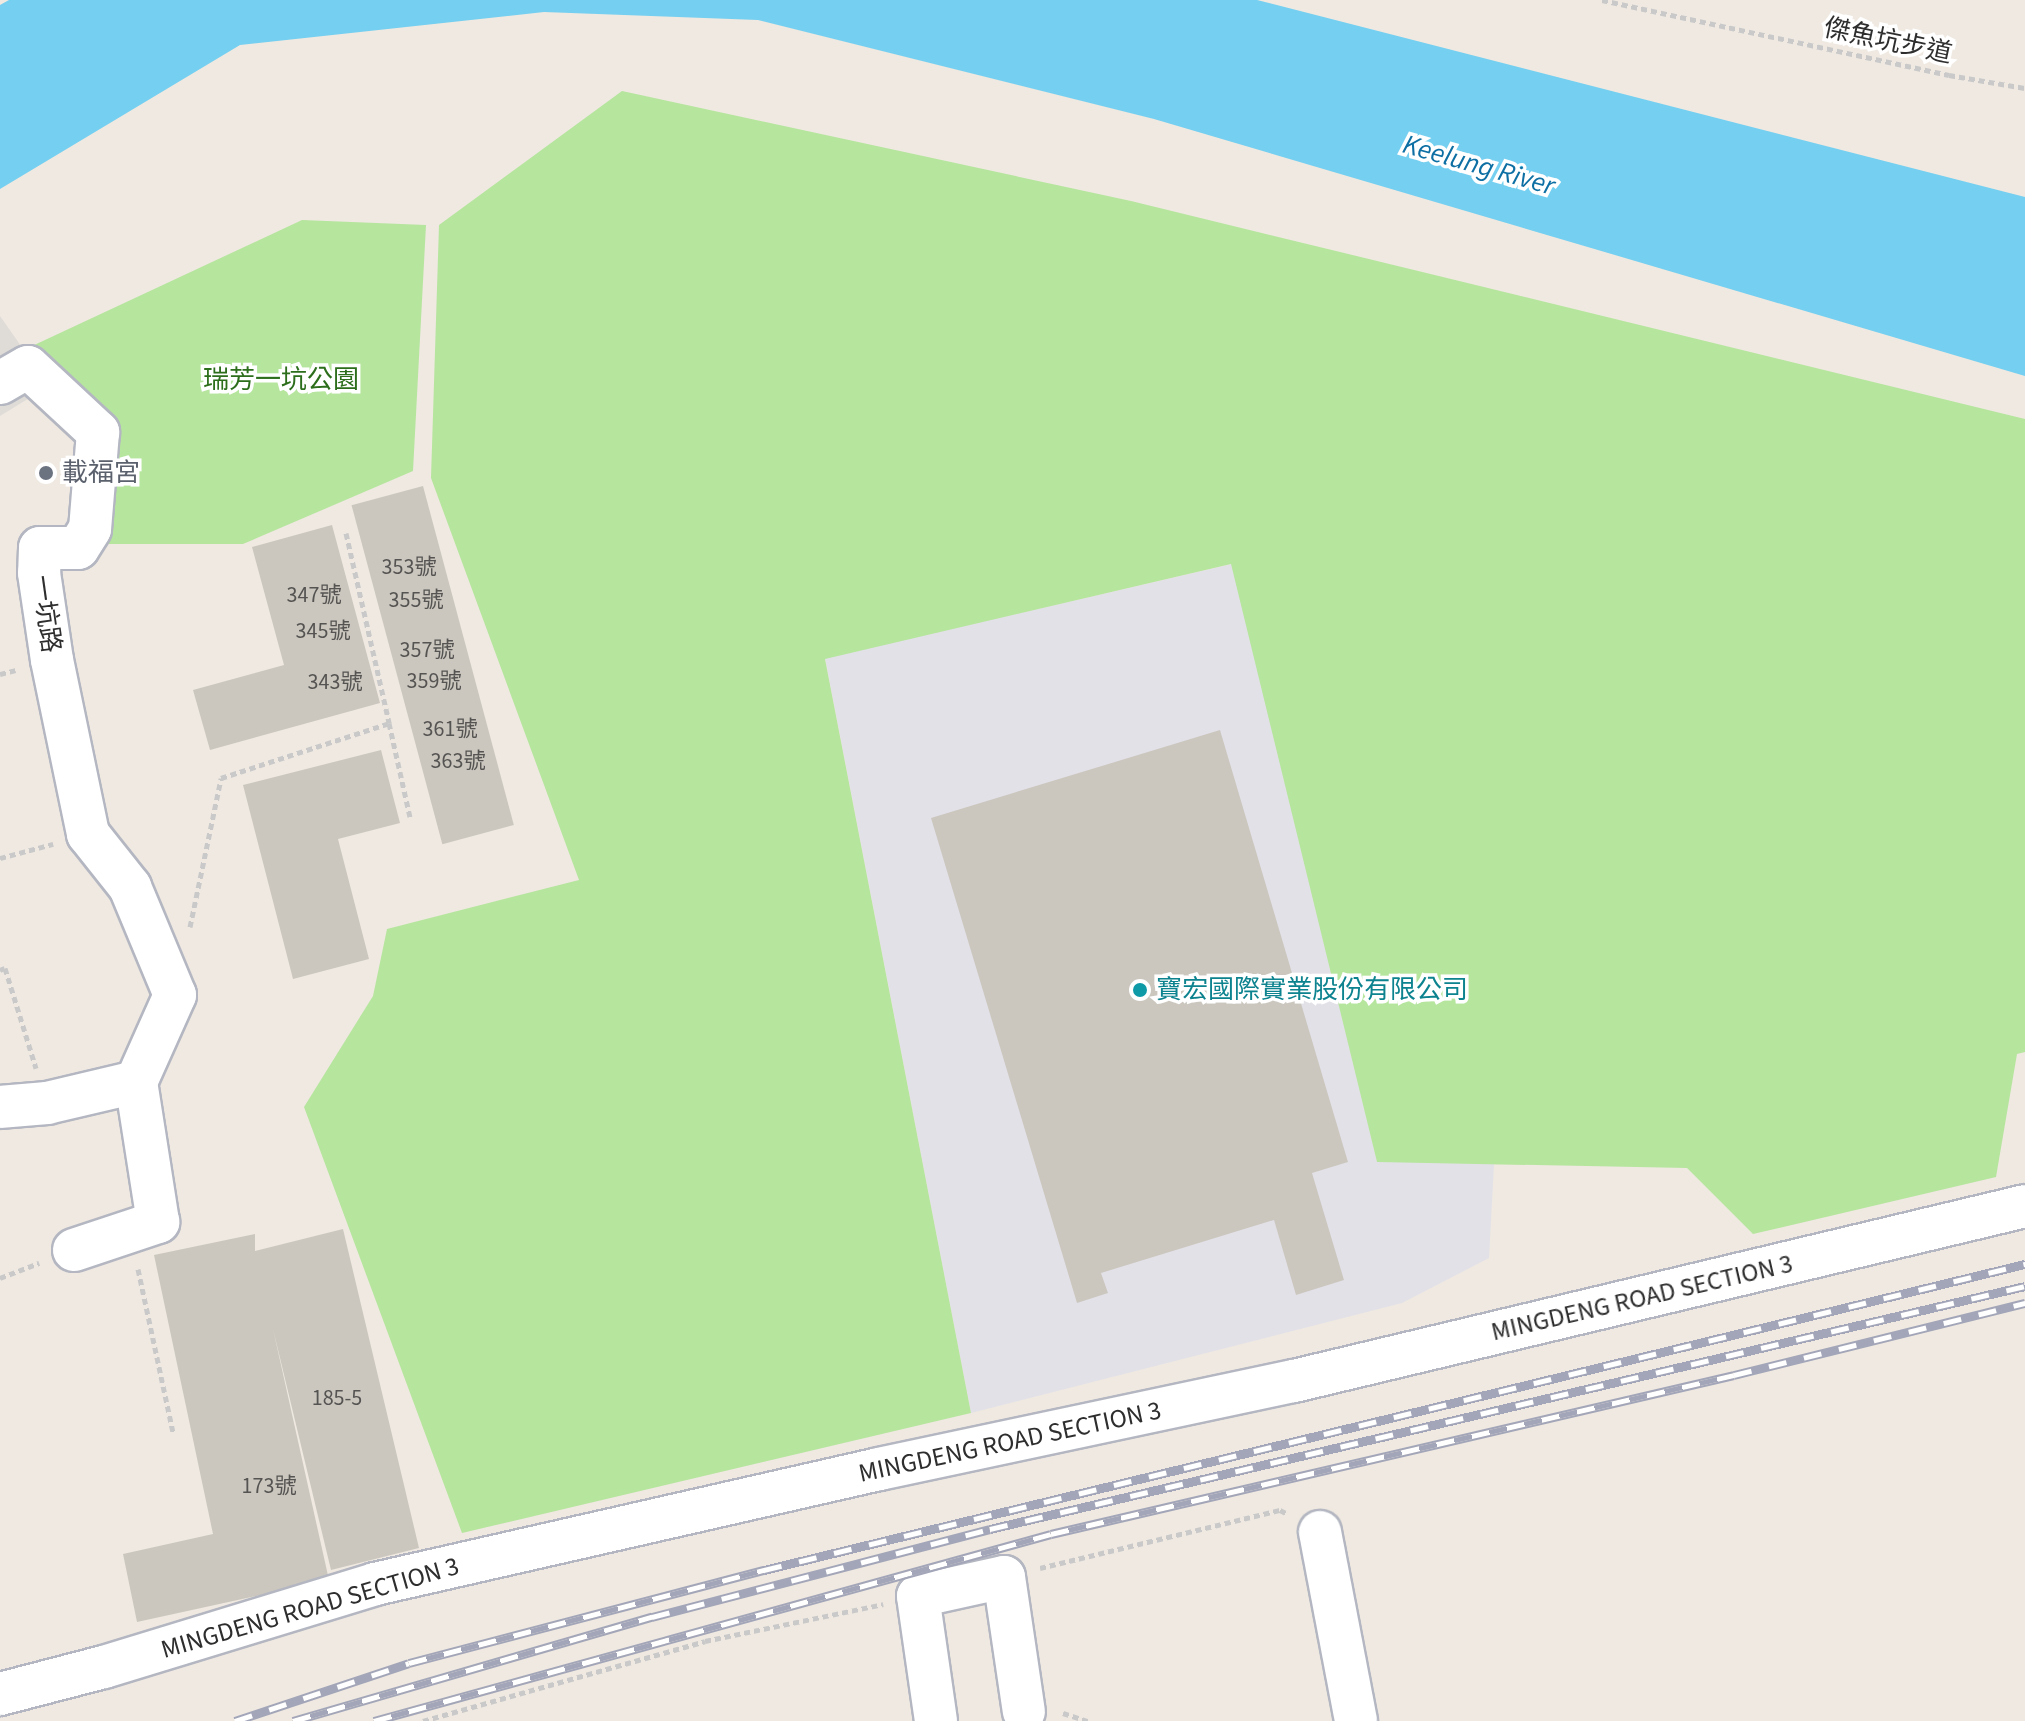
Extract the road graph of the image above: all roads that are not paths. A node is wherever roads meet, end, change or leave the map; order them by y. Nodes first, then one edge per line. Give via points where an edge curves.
1 (14, 375) edge
2 (136, 1082) junction
3 (0, 1107) edge
4 (2025, 1206) edge
5 (74, 1250) dead end
6 (1320, 1532) road end
7 (0, 1694) edge
8 (1024, 1712) dead end
9 (936, 1721) edge
10 (1356, 1721) edge

1 - 2 street, 一坑路 via 98,432 90,529 78,548 40,548 39,573 88,834 130,887 175,995
2 - 3 street via 47,1103
2 - 5 street via 158,1222
4 - 7 street, MINGDENG ROAD SECTION 3 via 1294,1381 375,1584
6 - 10 street
8 - 9 street via 1004,1577 918,1596

